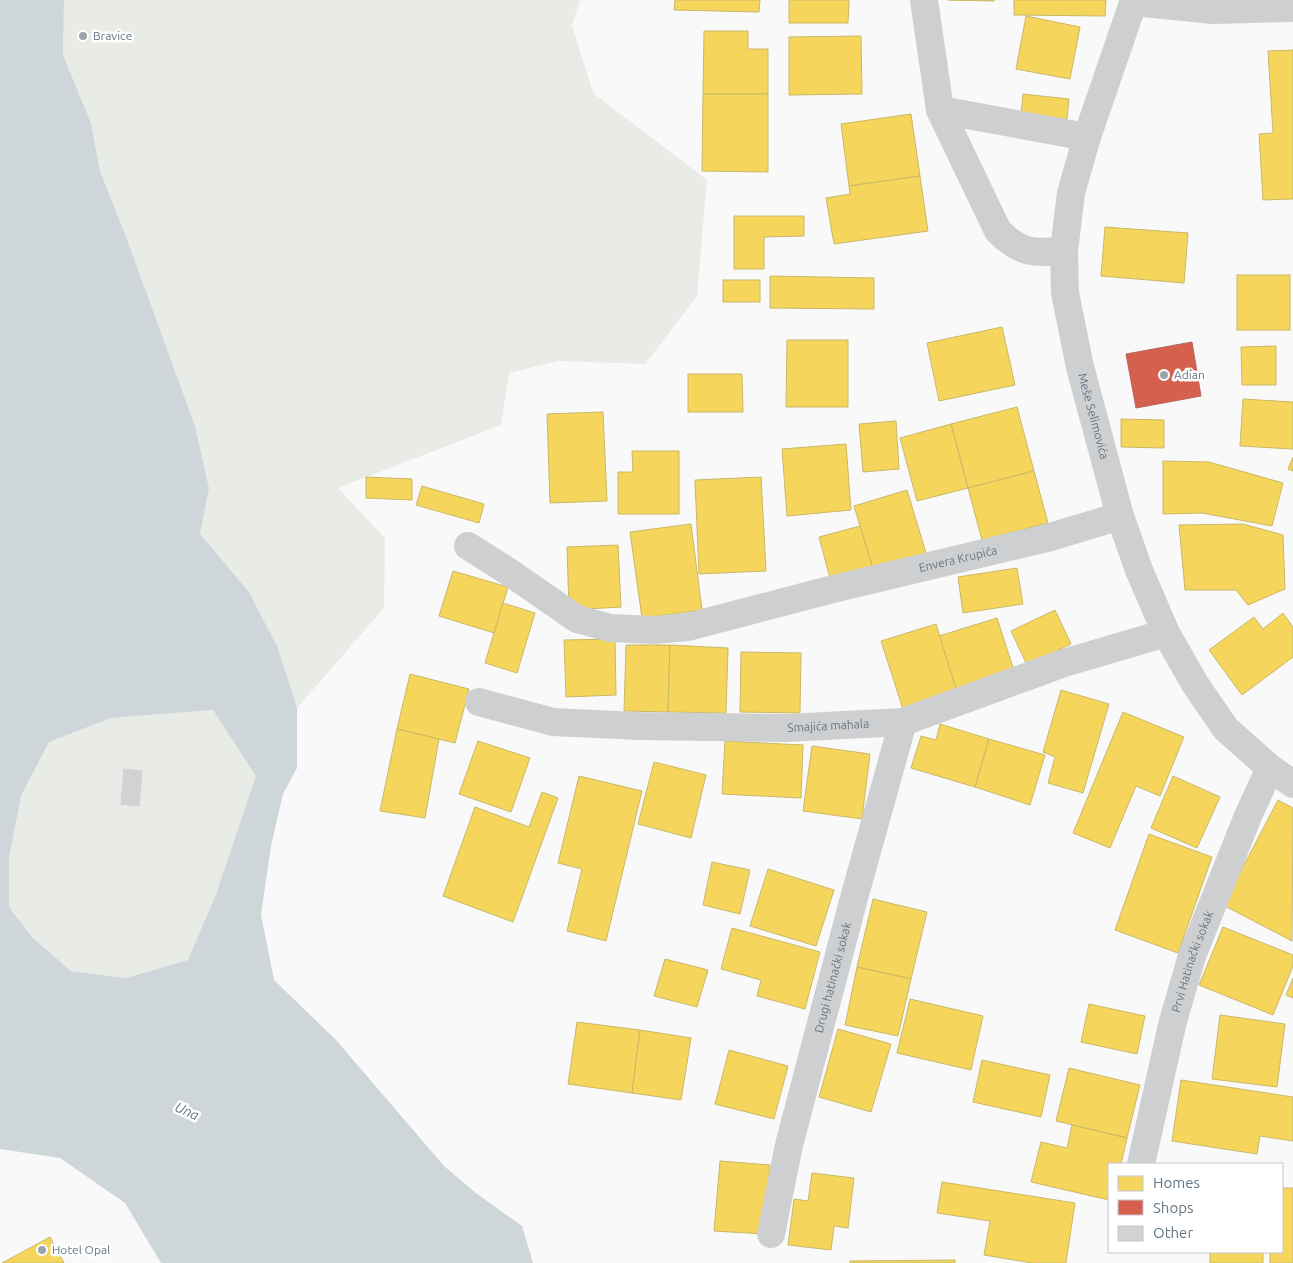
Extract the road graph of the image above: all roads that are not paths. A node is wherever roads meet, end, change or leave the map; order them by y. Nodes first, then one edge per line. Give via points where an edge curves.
1 (924, 0) edge
2 (1134, 1) edge
3 (1293, 8) edge
4 (940, 110) junction
5 (1087, 137) junction
6 (1064, 251) junction
7 (1120, 516) junction
8 (468, 546) dead end
9 (1166, 633) junction
10 (479, 702) dead end
11 (903, 722) junction
12 (1270, 768) junction
13 (1293, 784) edge
14 (1141, 1163) edge
15 (771, 1234) dead end

1 - 4 street
2 - 3 street via 1214,10
2 - 5 street, Meše Selimovića
4 - 5 street
4 - 6 street via 998,231 1018,248 1035,253
5 - 6 street, Meše Selimovića via 1071,193
6 - 7 street, Meše Selimovića via 1065,292 1078,357
7 - 8 street, Envera Krupića via 1047,538 833,588 688,628 654,630 610,628 577,619
7 - 9 street, Meše Selimovića
9 - 11 street, Smajića mahala via 1064,663
9 - 12 street, Meše Selimovića via 1194,684 1226,729
10 - 11 street, Smajića mahala via 553,722 787,728
11 - 15 street, Drugi hatinački sokak via 789,1145
12 - 13 street, Meše Selimovića
12 - 14 street, Prvi Hatinački sokak via 1192,956 1173,1021

